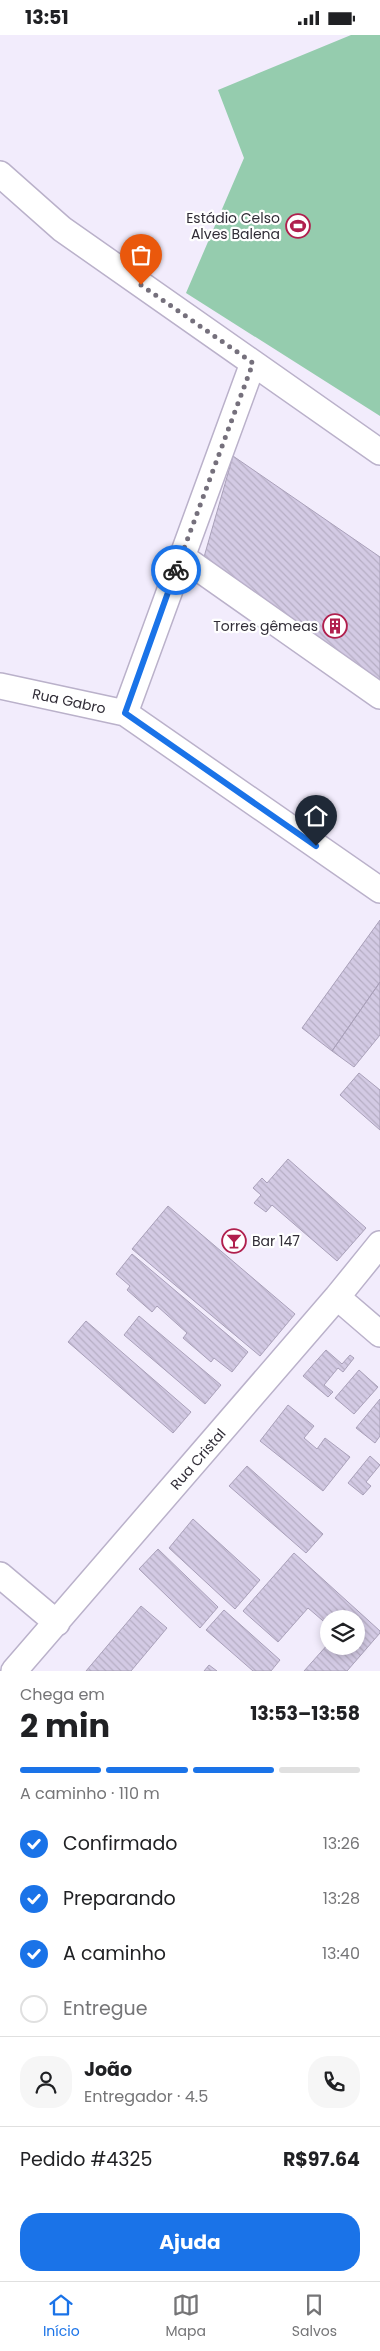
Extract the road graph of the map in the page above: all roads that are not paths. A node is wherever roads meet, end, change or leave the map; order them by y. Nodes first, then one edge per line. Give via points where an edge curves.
1 (0, 174) edge
2 (253, 363) junction
3 (380, 453) edge
4 (181, 556) junction
5 (0, 686) edge
6 (380, 696) edge
7 (125, 713) junction
8 (380, 890) edge
9 (380, 1244) edge
10 (338, 1297) junction
11 (380, 1334) edge
12 (0, 1575) edge
13 (57, 1623) junction
14 (14, 1671) edge

1 - 2 street via 62,229
2 - 3 street
2 - 4 street, Rua Gabro
4 - 6 street
4 - 7 street, Rua Gabro
5 - 7 street, Rua Gabro
7 - 8 street
9 - 10 street, Rua Cristal
10 - 11 street
10 - 13 street, Rua Cristal
12 - 13 street
13 - 14 street, Rua Cristal

